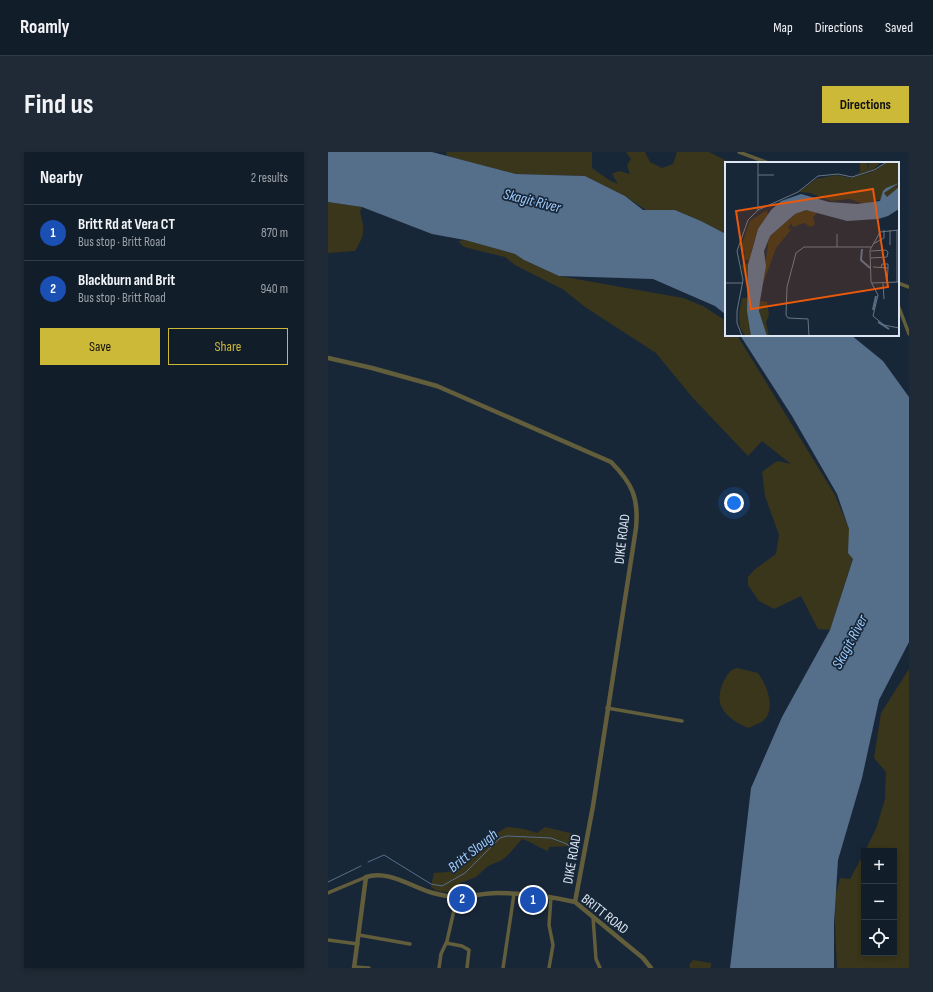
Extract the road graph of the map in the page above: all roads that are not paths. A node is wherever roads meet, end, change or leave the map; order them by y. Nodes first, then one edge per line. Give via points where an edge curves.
1 (740, 152) edge
2 (765, 162) edge
3 (899, 283) edge
4 (909, 287) edge
5 (899, 308) edge
6 (909, 334) edge
7 (328, 358) edge
8 (608, 708) junction
9 (682, 721) dead end
10 (366, 877) junction
11 (328, 893) edge
12 (514, 894) junction
13 (457, 897) junction
14 (551, 897) junction
15 (575, 902) junction
16 (593, 917) junction
17 (359, 935) junction
18 (328, 940) edge
19 (446, 943) junction
20 (358, 944) junction
21 (410, 944) dead end
22 (355, 967) edge
23 (369, 968) edge
24 (439, 968) edge
25 (467, 968) edge
26 (503, 968) edge
27 (549, 968) edge
28 (600, 968) edge
29 (651, 968) edge

1 - 2 street
3 - 4 street
5 - 6 street
7 - 8 street, DIKE ROAD via 451,390 610,462 624,476 637,503 638,514
8 - 9 street
8 - 15 street, DIKE ROAD
10 - 11 street, BRITT ROAD
10 - 13 street, BRITT ROAD via 392,877 433,893
10 - 17 street
12 - 13 street, BRITT ROAD
12 - 14 street, BRITT ROAD
12 - 26 street
13 - 19 street
14 - 15 street, BRITT ROAD
14 - 27 street via 549,925 553,945
15 - 16 street, BRITT ROAD
16 - 28 street via 596,959
16 - 29 street, BRITT ROAD via 643,958
17 - 20 street
17 - 21 street
18 - 20 street
19 - 24 street
19 - 25 street via 469,950
20 - 22 street
22 - 23 street

